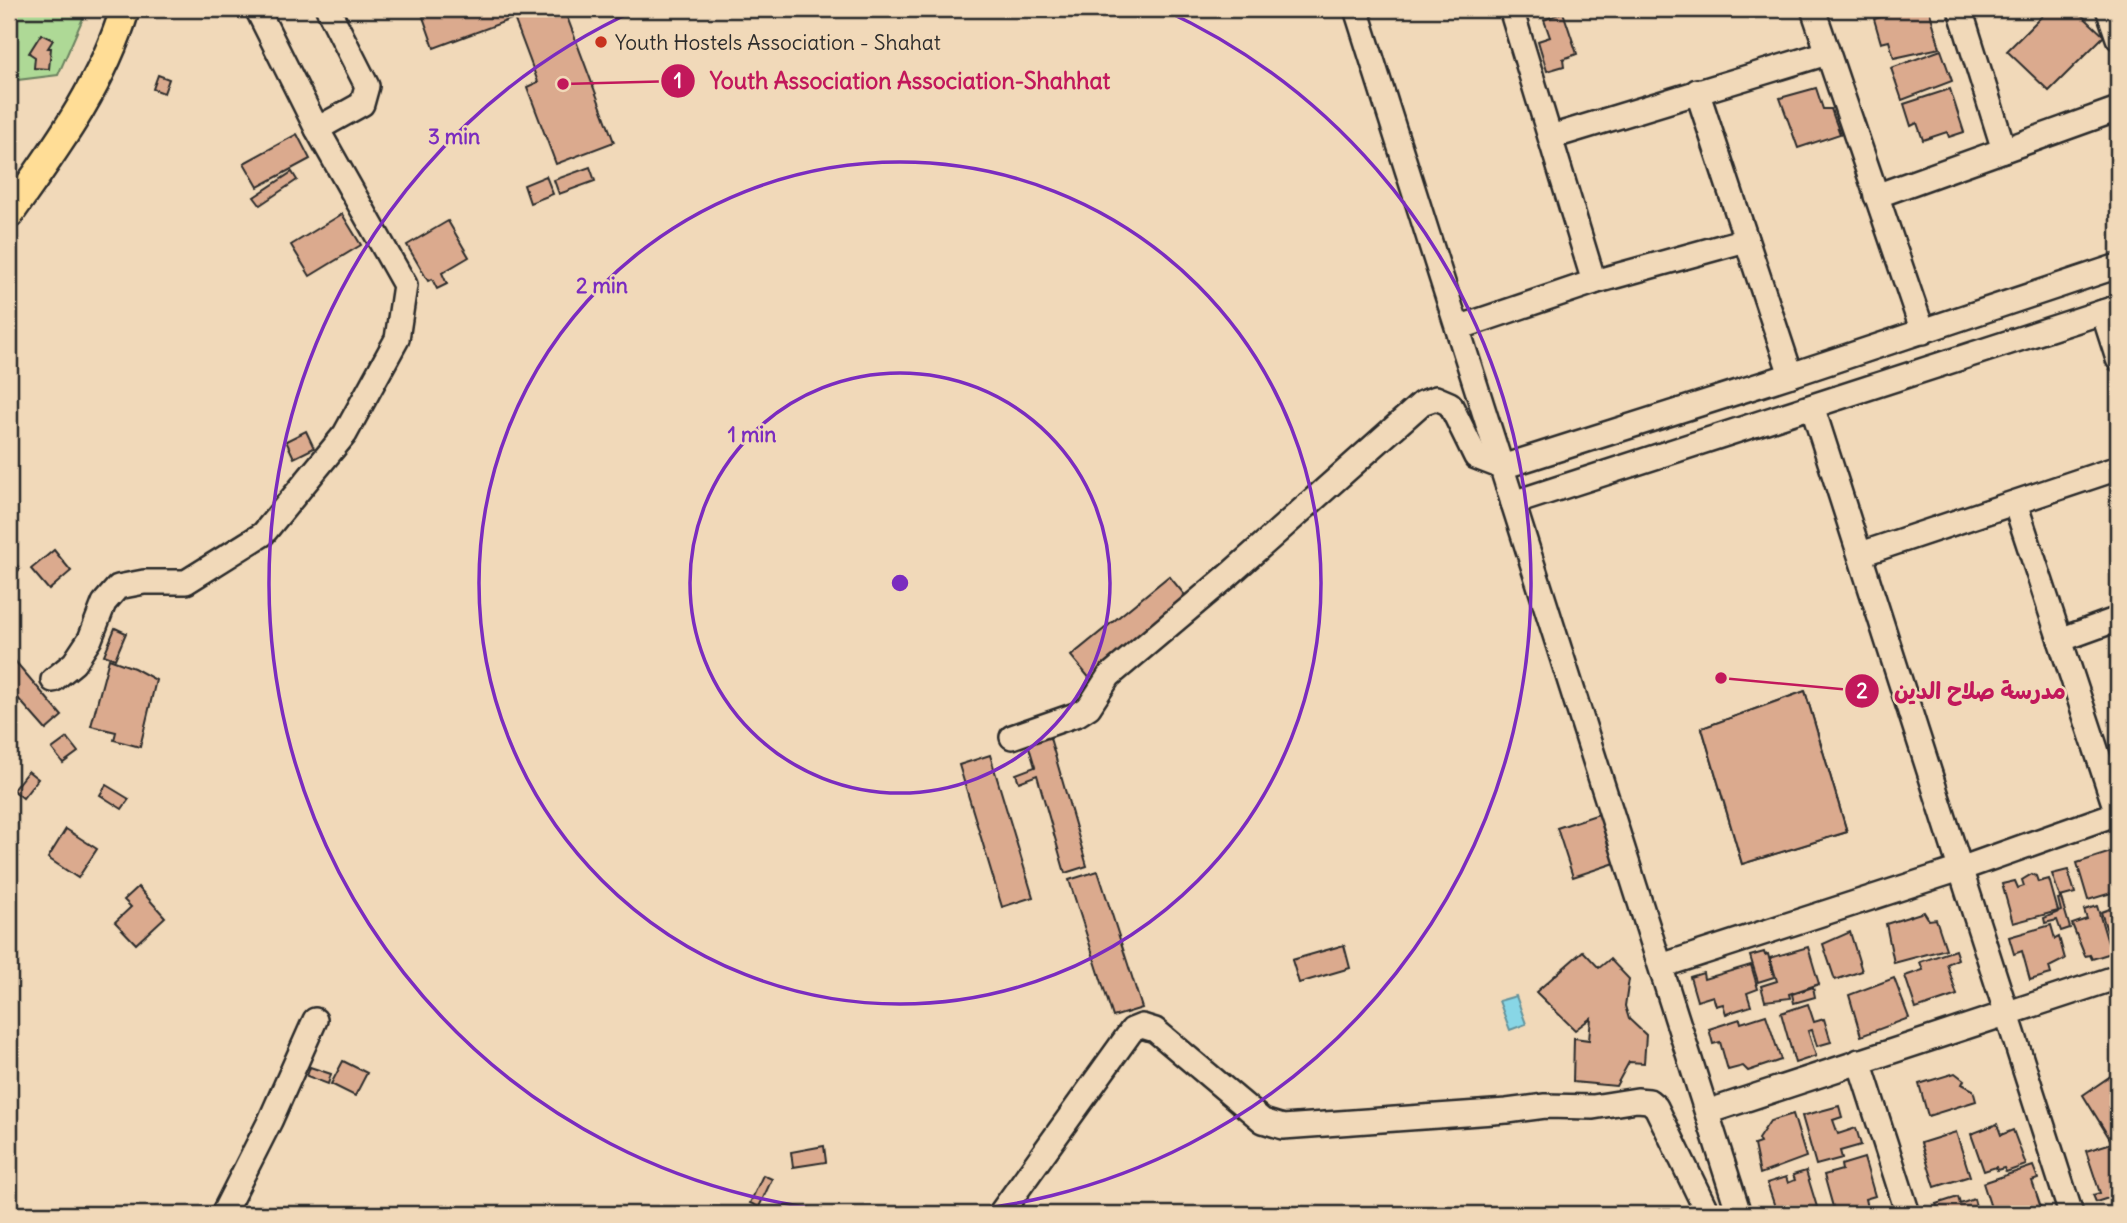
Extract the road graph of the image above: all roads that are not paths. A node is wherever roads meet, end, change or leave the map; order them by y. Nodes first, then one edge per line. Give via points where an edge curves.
1 (125, 9) edge
2 (257, 9) edge
3 (328, 9) edge
4 (1356, 9) edge
5 (1511, 9) edge
6 (1813, 9) edge
7 (1961, 9) edge
8 (2109, 9) edge
9 (2118, 38) edge
10 (1827, 53) junction
11 (1697, 91) junction
12 (2118, 109) edge
13 (317, 128) junction
14 (1551, 137) junction
15 (2004, 150) junction
16 (1876, 196) junction
17 (9, 214) edge
18 (1746, 240) junction
19 (2118, 266) edge
20 (1594, 282) junction
21 (2110, 310) edge
22 (1458, 328) junction
23 (1923, 331) junction
24 (2118, 359) edge
25 (1791, 376) junction
26 (1813, 409) junction
27 (1502, 467) junction
28 (2118, 468) edge
29 (1513, 503) junction
30 (2015, 503) junction
31 (1861, 554) junction
32 (2118, 620) edge
33 (2060, 640) junction
34 (53, 680) dead end
35 (1012, 737) dead end
36 (2118, 813) edge
37 (1963, 868) junction
38 (1661, 966) junction
39 (2118, 978) edge
40 (2008, 1014) junction
41 (315, 1020) dead end
42 (1859, 1061) junction
43 (1707, 1112) junction
44 (223, 1214) edge
45 (1000, 1214) edge
46 (1709, 1214) edge
47 (1739, 1214) edge
48 (1908, 1214) edge
49 (2071, 1214) edge

1 - 17 main road via 83,107
2 - 13 street
3 - 13 street via 367,86 362,104
4 - 22 street
5 - 14 street
6 - 10 street
7 - 15 street
8 - 9 street
10 - 11 street
10 - 16 street
11 - 14 street
11 - 18 street
12 - 15 street
13 - 34 street via 405,285 397,339 345,434 263,534 186,582 118,587 104,603 90,639 74,663
14 - 20 street
15 - 16 street
16 - 23 street
18 - 20 street
18 - 25 street
19 - 23 street
20 - 22 street
21 - 24 street
21 - 26 street
22 - 27 street
23 - 25 street
25 - 27 street
26 - 29 street
26 - 31 street
27 - 29 street
27 - 35 street via 1476,457 1450,404 1436,398 1422,403 1109,676 1089,707
28 - 30 street
29 - 38 street
30 - 31 street
30 - 33 street
31 - 37 street
32 - 33 street
33 - 36 street
36 - 37 street
37 - 38 street
37 - 40 street
38 - 43 street
39 - 40 street
40 - 42 street
40 - 49 street
41 - 44 street
42 - 43 street
42 - 48 street
43 - 47 street
45 - 46 street via 1132,1030 1142,1026 1155,1030 1263,1121 1283,1127 1649,1101

